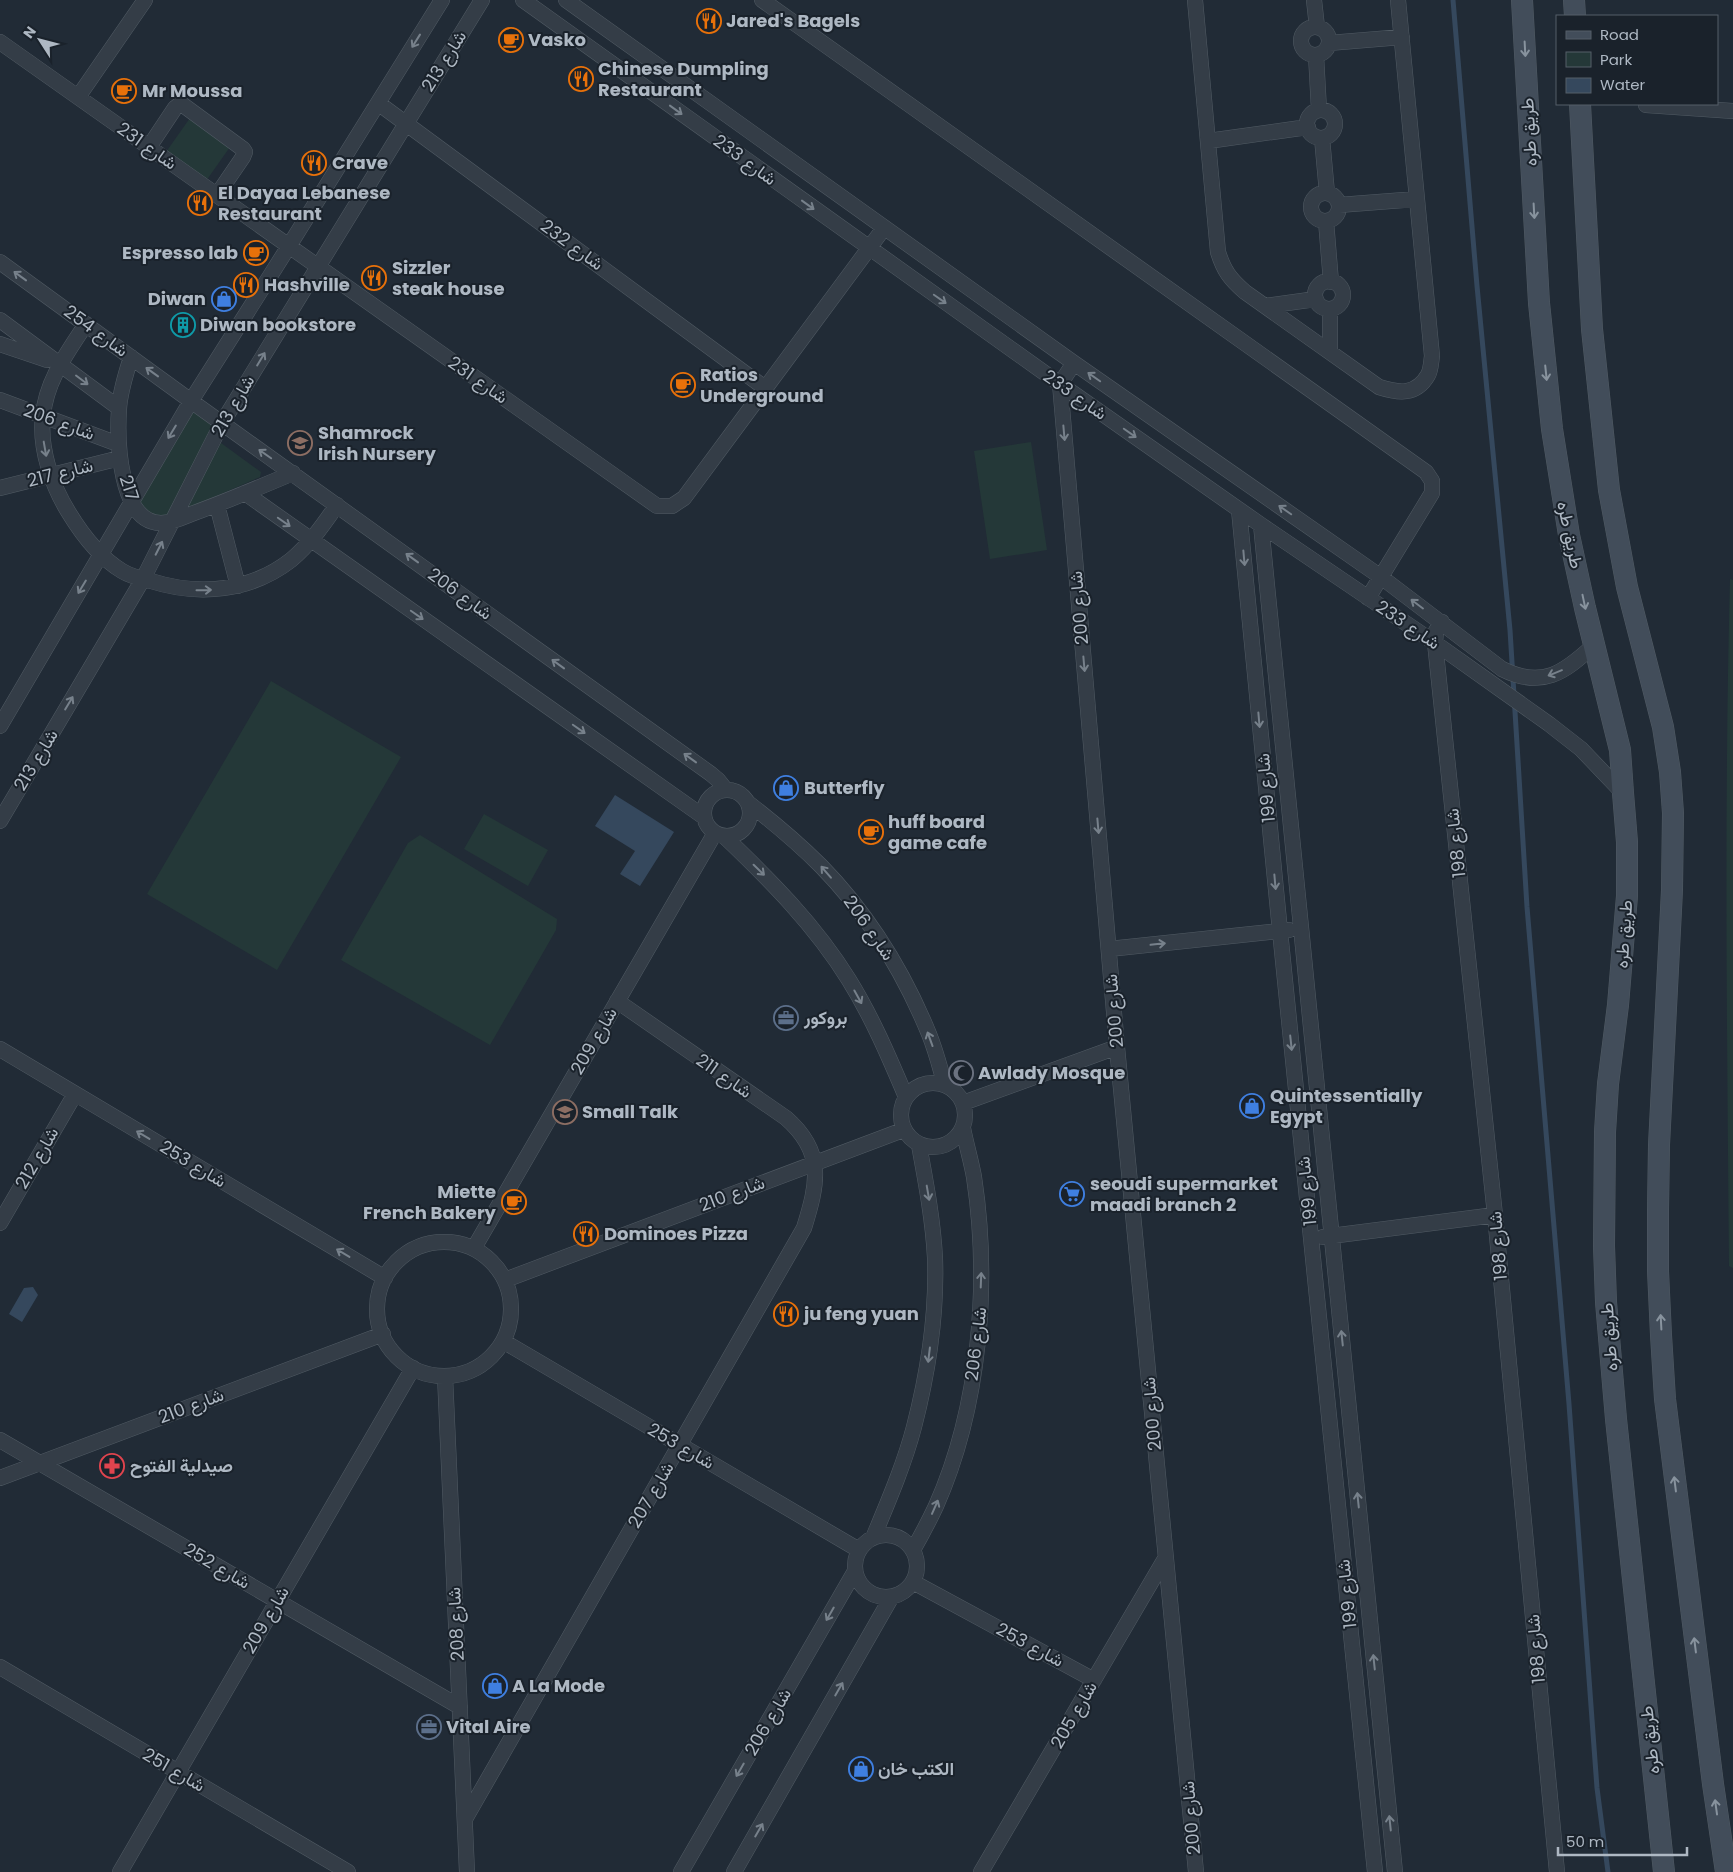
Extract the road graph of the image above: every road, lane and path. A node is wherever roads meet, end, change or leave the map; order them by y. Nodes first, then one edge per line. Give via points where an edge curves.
1 (145, 0) edge
2 (442, 0) edge
3 (482, 0) edge
4 (522, 0) edge
5 (566, 0) edge
6 (762, 0) edge
7 (1196, 0) edge
8 (1314, 0) edge
9 (1398, 0) edge
10 (1522, 0) edge
11 (1574, 0) edge
12 (1575, 15) edge
13 (1317, 27) junction
14 (1402, 37) junction
15 (0, 42) edge
16 (1329, 43) junction
17 (1316, 55) junction
18 (78, 97) junction
19 (378, 102) junction
20 (1580, 105) edge
21 (1646, 105) edge
22 (1318, 110) junction
23 (1733, 111) edge
24 (406, 123) junction
25 (1308, 127) junction
26 (1322, 138) junction
27 (1208, 141) junction
28 (149, 147) junction
29 (1327, 193) junction
30 (217, 195) junction
31 (1417, 199) junction
32 (1339, 204) junction
33 (1326, 221) junction
34 (884, 228) junction
35 (289, 246) junction
36 (868, 248) junction
37 (0, 262) edge
38 (317, 266) junction
39 (1331, 282) junction
40 (1316, 299) junction
41 (1265, 306) junction
42 (1330, 309) junction
43 (0, 320) edge
44 (86, 324) junction
45 (0, 344) edge
46 (1330, 352) junction
47 (131, 357) junction
48 (1074, 363) junction
49 (60, 364) junction
50 (1060, 384) junction
51 (765, 388) junction
52 (0, 400) edge
53 (191, 401) junction
54 (119, 408) junction
55 (42, 417) junction
56 (222, 423) junction
57 (119, 451) junction
58 (293, 473) junction
59 (51, 475) junction
60 (0, 488) edge
61 (244, 493) junction
62 (132, 500) junction
63 (217, 505) junction
64 (337, 505) junction
65 (1239, 510) junction
66 (173, 521) junction
67 (1261, 525) junction
68 (311, 541) junction
69 (101, 555) junction
70 (1381, 577) junction
71 (143, 579) junction
72 (238, 586) junction
73 (1368, 598) junction
74 (1442, 622) junction
75 (1435, 643) junction
76 (1594, 645) junction
77 (0, 726) edge
78 (726, 790) junction
79 (1623, 793) junction
80 (747, 802) junction
81 (704, 817) junction
82 (0, 821) edge
83 (719, 834) junction
84 (1300, 929) junction
85 (1280, 931) junction
86 (1109, 949) junction
87 (617, 1001) junction
88 (1118, 1047) junction
89 (0, 1050) edge
90 (946, 1085) junction
91 (74, 1094) junction
92 (906, 1097) junction
93 (963, 1103) junction
94 (963, 1128) junction
95 (903, 1130) junction
96 (919, 1145) junction
97 (815, 1163) junction
98 (1496, 1215) junction
99 (0, 1223) edge
100 (1332, 1236) junction
101 (1312, 1239) junction
102 (474, 1248) junction
103 (385, 1278) junction
104 (505, 1280) junction
105 (382, 1334) junction
106 (503, 1342) junction
107 (412, 1368) junction
108 (445, 1376) junction
109 (0, 1440) edge
110 (680, 1445) junction
111 (40, 1463) junction
112 (0, 1478) edge
113 (873, 1538) junction
114 (859, 1550) junction
115 (913, 1550) junction
116 (1166, 1557) junction
117 (855, 1572) junction
118 (914, 1582) junction
119 (891, 1598) junction
120 (277, 1601) junction
121 (0, 1667) edge
122 (1094, 1680) junction
123 (460, 1707) junction
124 (178, 1772) junction
125 (465, 1819) junction
126 (1195, 1870) edge
127 (120, 1872) edge
128 (348, 1872) edge
129 (468, 1872) edge
130 (681, 1872) edge
131 (734, 1872) edge
132 (981, 1872) edge
133 (1375, 1872) edge
134 (1395, 1872) edge
135 (1556, 1872) edge
136 (1664, 1872) edge
137 (1726, 1872) edge

1 - 18 street
2 -> 19 street, شارع 213
3 - 24 street, شارع 213
4 -> 36 street, شارع 233
5 - 34 street, شارع 233
6 - 70 street via 1426,472 1432,482 1432,493
7 - 27 street
8 - 13 street
9 - 14 street
10 -> 76 main road, طريق طره via 1539,303 1552,428 1569,535
11 - 12 main road
13 - 16 street via 1325,31
13 - 17 street via 1305,32 1301,40 1304,49
14 - 16 street
14 - 31 street
15 - 18 street, شارع 231
16 - 17 street via 1324,52
17 - 22 street
18 - 28 street, شارع 231
19 - 24 street, شارع 232
19 - 35 street, شارع 213
137 -> 20 main road via 1665,1400 1658,1271 1659,1146 1673,813 1663,727 1627,587 1609,490 1592,329
21 - 23 street
22 - 25 street via 1309,118
22 - 26 street via 1327,111 1335,121 1334,130
24 - 38 street, شارع 213
24 - 51 street, شارع 232
25 - 26 street via 1313,135
25 - 27 street
26 - 29 street
27 - 41 street via 1218,252 1223,268 1232,281
28 - 30 street, شارع 231
28 - 30 street via 175,108 183,106 245,152
29 - 32 street
29 - 33 street via 1315,198 1312,206 1314,215
30 - 35 street, شارع 231
31 - 32 street
31 - 46 street via 1432,356 1429,375 1416,389 1397,393 1379,387
32 - 33 street via 1337,214
33 - 39 street
34 - 36 street, شارع 231
34 - 48 street, شارع 233
35 - 38 street, شارع 231
35 - 53 street, شارع 213
36 -> 50 street, شارع 233
36 - 51 street, شارع 231
44 -> 37 street, شارع 254
38 - 51 street, شارع 231 via 657,506 672,506 684,498
56 -> 38 street, شارع 213
39 - 40 street via 1319,286
39 - 42 street via 1342,289 1343,297 1338,306
40 - 41 street
40 - 42 street via 1321,306
41 - 46 street
42 - 46 street
43 - 49 street
44 - 47 street, شارع 254
44 - 49 street
45 - 49 street
53 -> 47 street, شارع 254
47 - 54 street, 217
48 - 50 street
70 -> 48 street, شارع 233
49 -> 54 street
49 - 55 street via 48,389
50 -> 65 street, شارع 233
50 -> 86 street, شارع 200
52 - 55 street, شارع 206
53 - 56 street, شارع 206
53 -> 62 street, شارع 213
54 - 57 street, 217
55 - 57 street, شارع 206
55 -> 59 street
58 -> 56 street, شارع 206
56 - 66 street, شارع 213
57 - 59 street, شارع 217
57 - 62 street, 217
58 - 61 street, 217
58 - 64 street, شارع 206
59 - 60 street, شارع 217
59 - 69 street via 80,530
61 - 63 street, 217
61 -> 68 street
62 - 66 street, 217 via 143,517 152,522
62 - 69 street, شارع 213
63 - 66 street, 217
63 - 72 street
64 - 68 street
78 -> 64 street, شارع 206 via 711,774
65 - 67 street, شارع 233
65 -> 85 street, شارع 199
71 -> 66 street, شارع 213
67 - 73 street, شارع 233
67 - 84 street, شارع 199
68 - 72 street via 265,576
68 -> 81 street
69 - 71 street via 124,572
69 -> 77 street, شارع 213
70 - 73 street
74 -> 70 street, شارع 233
71 -> 72 street via 174,588 206,590
82 -> 71 street, شارع 213
73 - 75 street, شارع 233
74 - 75 street, شارع 198 via 1436,631
76 -> 74 street, شارع 233 via 1554,676 1527,678 1502,669
75 - 79 street, شارع 233 via 1566,736
75 - 98 street, شارع 198
76 - 79 main road, طريق طره via 1620,750
78 - 80 street via 734,791
78 - 81 street via 712,796 704,809
79 - 136 main road, طريق طره via 1627,896 1608,1084 1604,1246 1616,1418
80 - 83 street via 749,818 746,826 732,835
90 -> 80 street, شارع 206 via 930,1036 884,946 822,867
81 - 83 street via 710,829
83 - 87 street, شارع 209
83 -> 92 street via 770,880 812,928 849,980 880,1036
84 - 85 street
84 - 100 street, شارع 199
86 -> 85 street
85 -> 101 street, شارع 199
86 - 88 street, شارع 200
87 - 97 street, شارع 211 via 786,1118 800,1130
87 - 102 street, شارع 209
88 - 93 street
88 - 116 street, شارع 200
89 - 91 street, شارع 253
90 - 92 street via 924,1084
90 - 93 street
91 - 99 street, شارع 212
103 -> 91 street, شارع 253
92 - 95 street via 901,1107
93 - 94 street
94 - 96 street via 956,1139 944,1146
115 -> 94 street, شارع 206 via 936,1505 953,1460 975,1367 982,1271 973,1175
95 - 96 street
95 - 97 street, شارع 210
96 -> 113 street via 930,1202 935,1259 934,1316 927,1373 914,1429
97 - 104 street, شارع 210
97 - 110 street, شارع 207 via 815,1185 804,1228
98 - 100 street
98 - 135 street, شارع 198
100 - 101 street
134 -> 100 street, شارع 199
101 - 133 street, شارع 199
102 - 103 street via 440,1242 424,1246 408,1253
102 - 104 street via 497,1267
103 - 105 street via 378,1306
104 - 106 street via 512,1311
105 - 107 street via 395,1354
105 - 111 street, شارع 210
106 - 108 street via 488,1360 468,1372
106 - 110 street, شارع 253
107 - 108 street
107 - 120 street, شارع 209
108 - 123 street, شارع 208
109 - 111 street, شارع 252
110 - 114 street, شارع 253
110 - 125 street, شارع 207
111 - 112 street, شارع 210
111 - 120 street, شارع 252
113 - 114 street
113 - 115 street via 896,1536
114 - 117 street
115 - 118 street via 917,1561
116 - 122 street, شارع 205
116 - 126 street, شارع 200
117 - 119 street via 858,1581 872,1595
117 -> 130 street, شارع 206
118 - 119 street
118 - 122 street, شارع 253
131 -> 119 street
120 - 123 street, شارع 252
120 - 124 street, شارع 209
121 - 124 street, شارع 251
122 - 132 street, شارع 205
123 - 125 street, شارع 208
124 - 127 street, شارع 209
124 - 128 street, شارع 251
125 - 129 street, شارع 208

